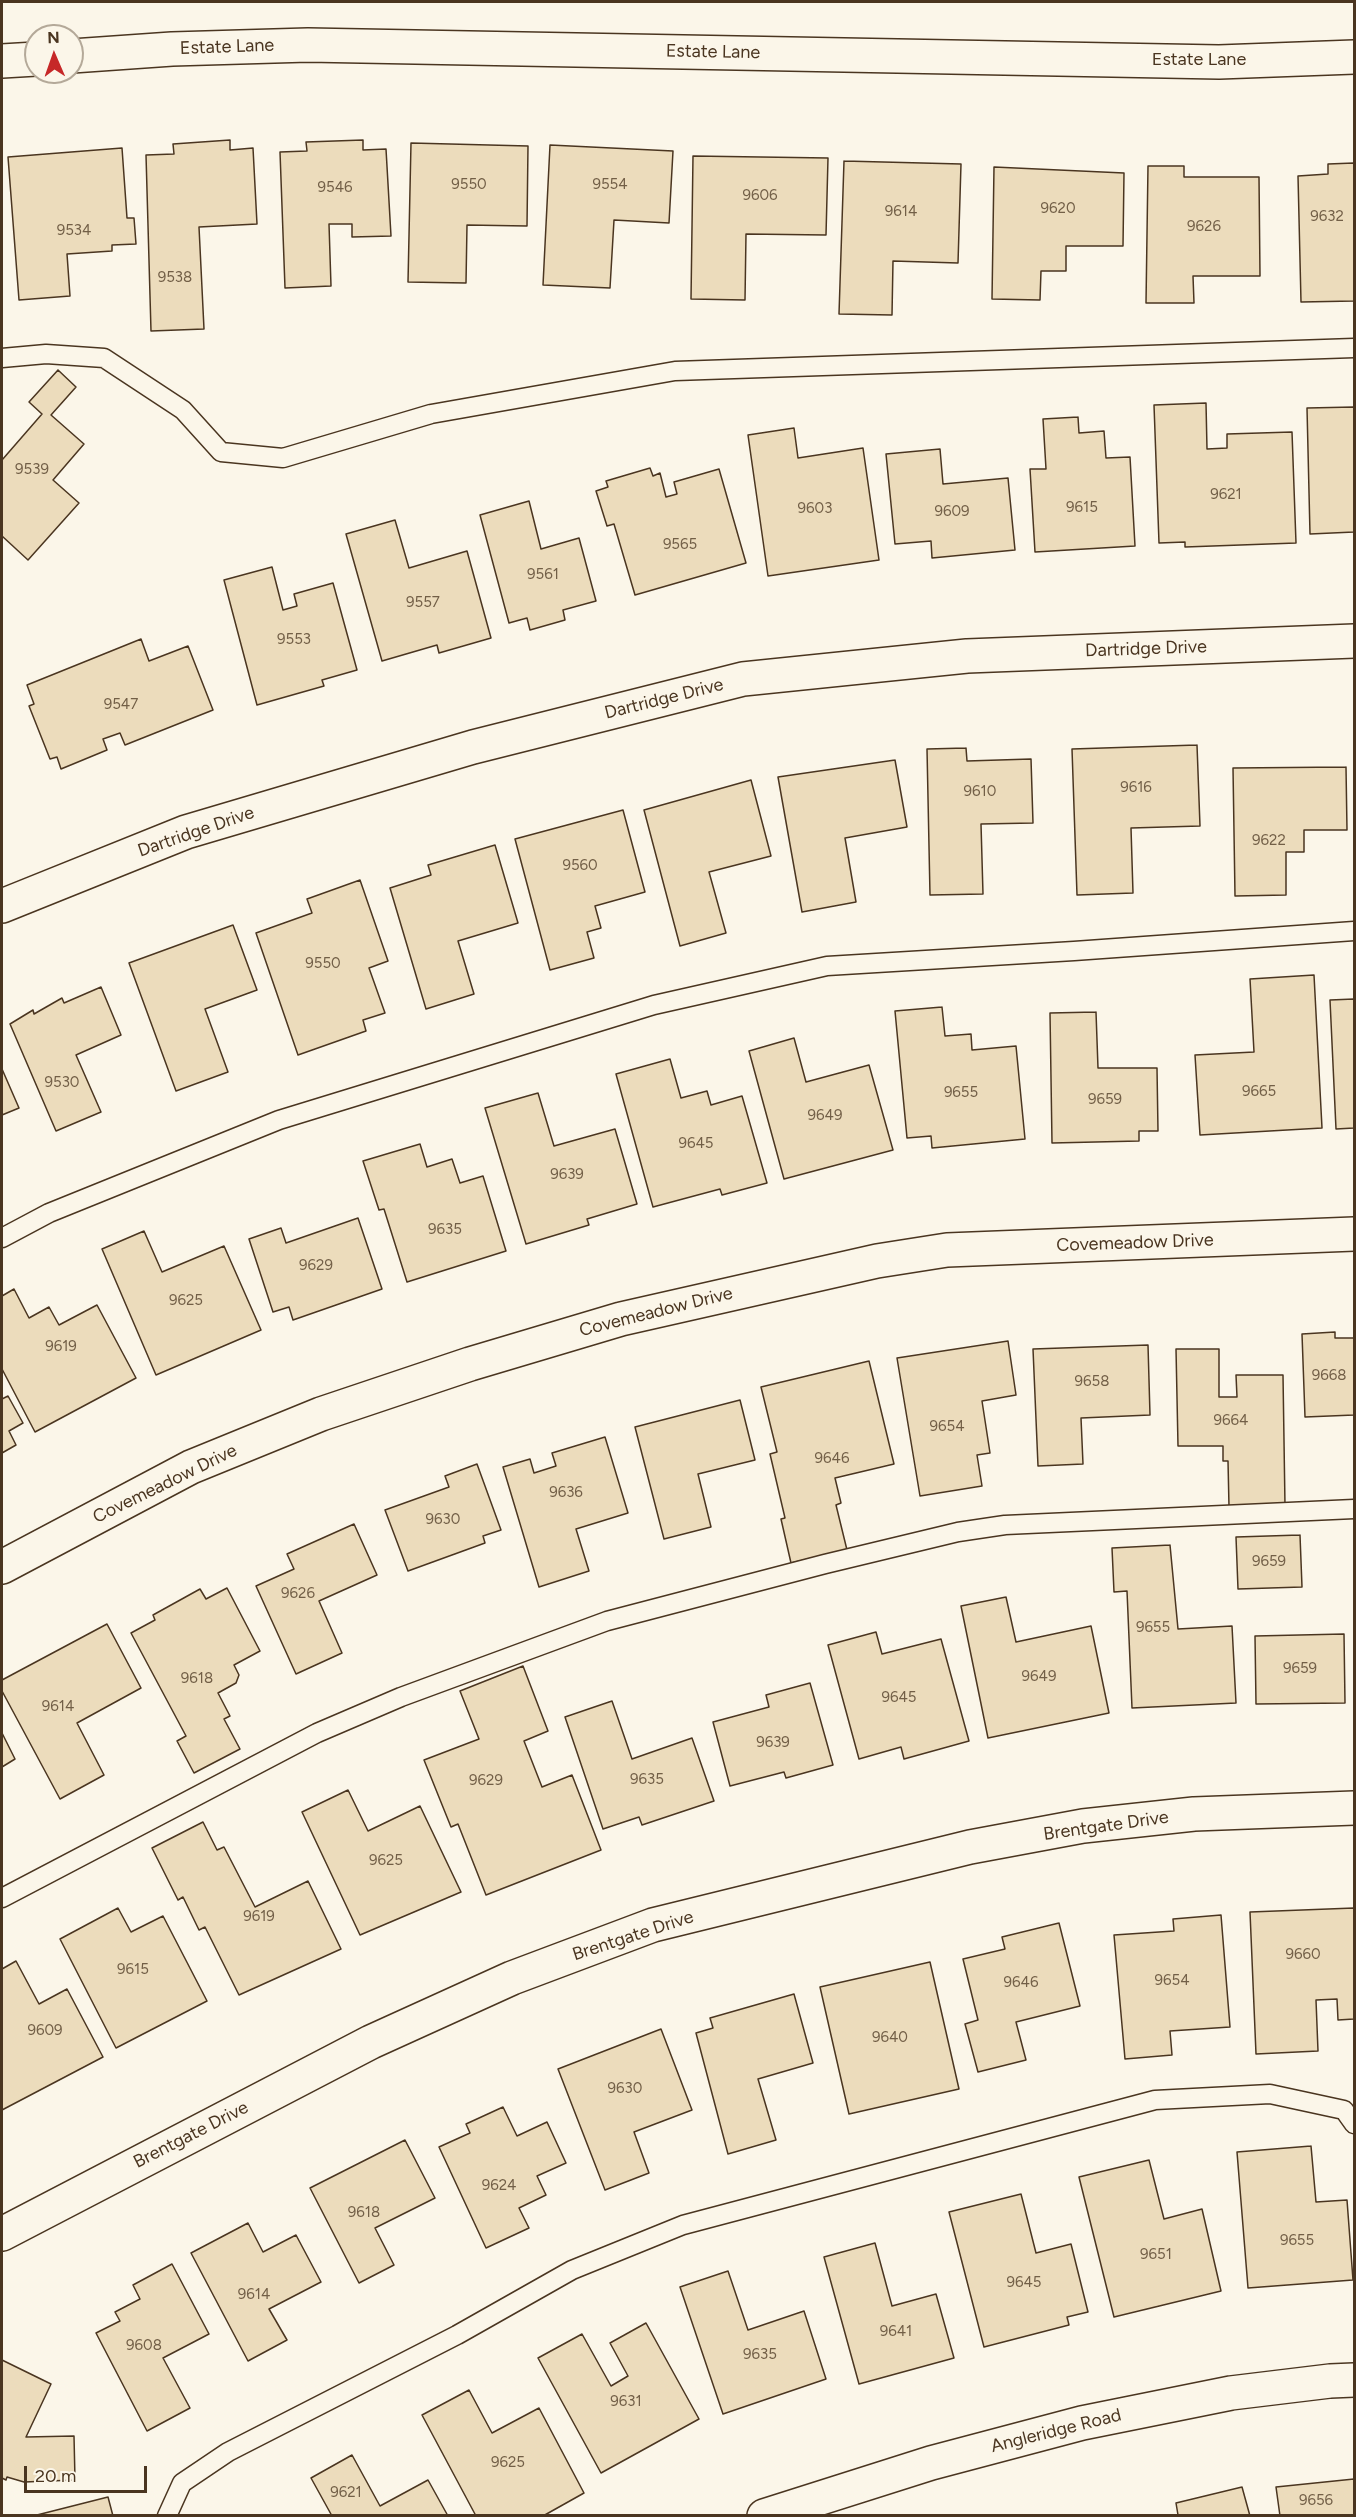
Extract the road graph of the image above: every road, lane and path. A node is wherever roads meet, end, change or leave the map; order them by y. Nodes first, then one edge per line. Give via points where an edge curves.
1 (84, 55) edge
2 (1354, 57) edge
3 (24, 60) edge
4 (2, 61) edge
5 (1354, 348) edge
6 (2, 358) edge
7 (1354, 641) edge
8 (2, 906) edge
9 (1354, 931) edge
10 (1354, 1234) edge
11 (2, 1239) edge
12 (1354, 1509) edge
13 (2, 1567) edge
14 (1354, 1808) edge
15 (2, 1898) edge
16 (1354, 2124) edge
17 (2, 2234) edge
18 (1354, 2380) edge
19 (167, 2516) edge
20 (764, 2516) edge

1 - 2 street, Estate Lane via 320,45 1219,62
3 - 4 street
5 - 6 lane via 675,371 431,414 283,458 221,452 183,410 104,358 46,354
7 - 8 street, Dartridge Drive via 967,656 743,679 473,747 186,832
9 - 11 lane via 827,966 654,1005 279,1120 49,1213
10 - 13 street, Covemeadow Drive via 947,1250 877,1260 621,1319 321,1414 191,1467
12 - 15 lane via 1005,1525 958,1532 607,1621 400,1697 317,1733
14 - 17 street, Brentgate Drive via 1194,1814 1083,1826 970,1847 652,1925 512,1978 371,2042
16 - 19 lane via 1344,2110 1269,2094 1155,2100 683,2225 572,2270 228,2452 182,2483
18 - 20 street, Angleridge Road via 1231,2393 1082,2423 932,2463

